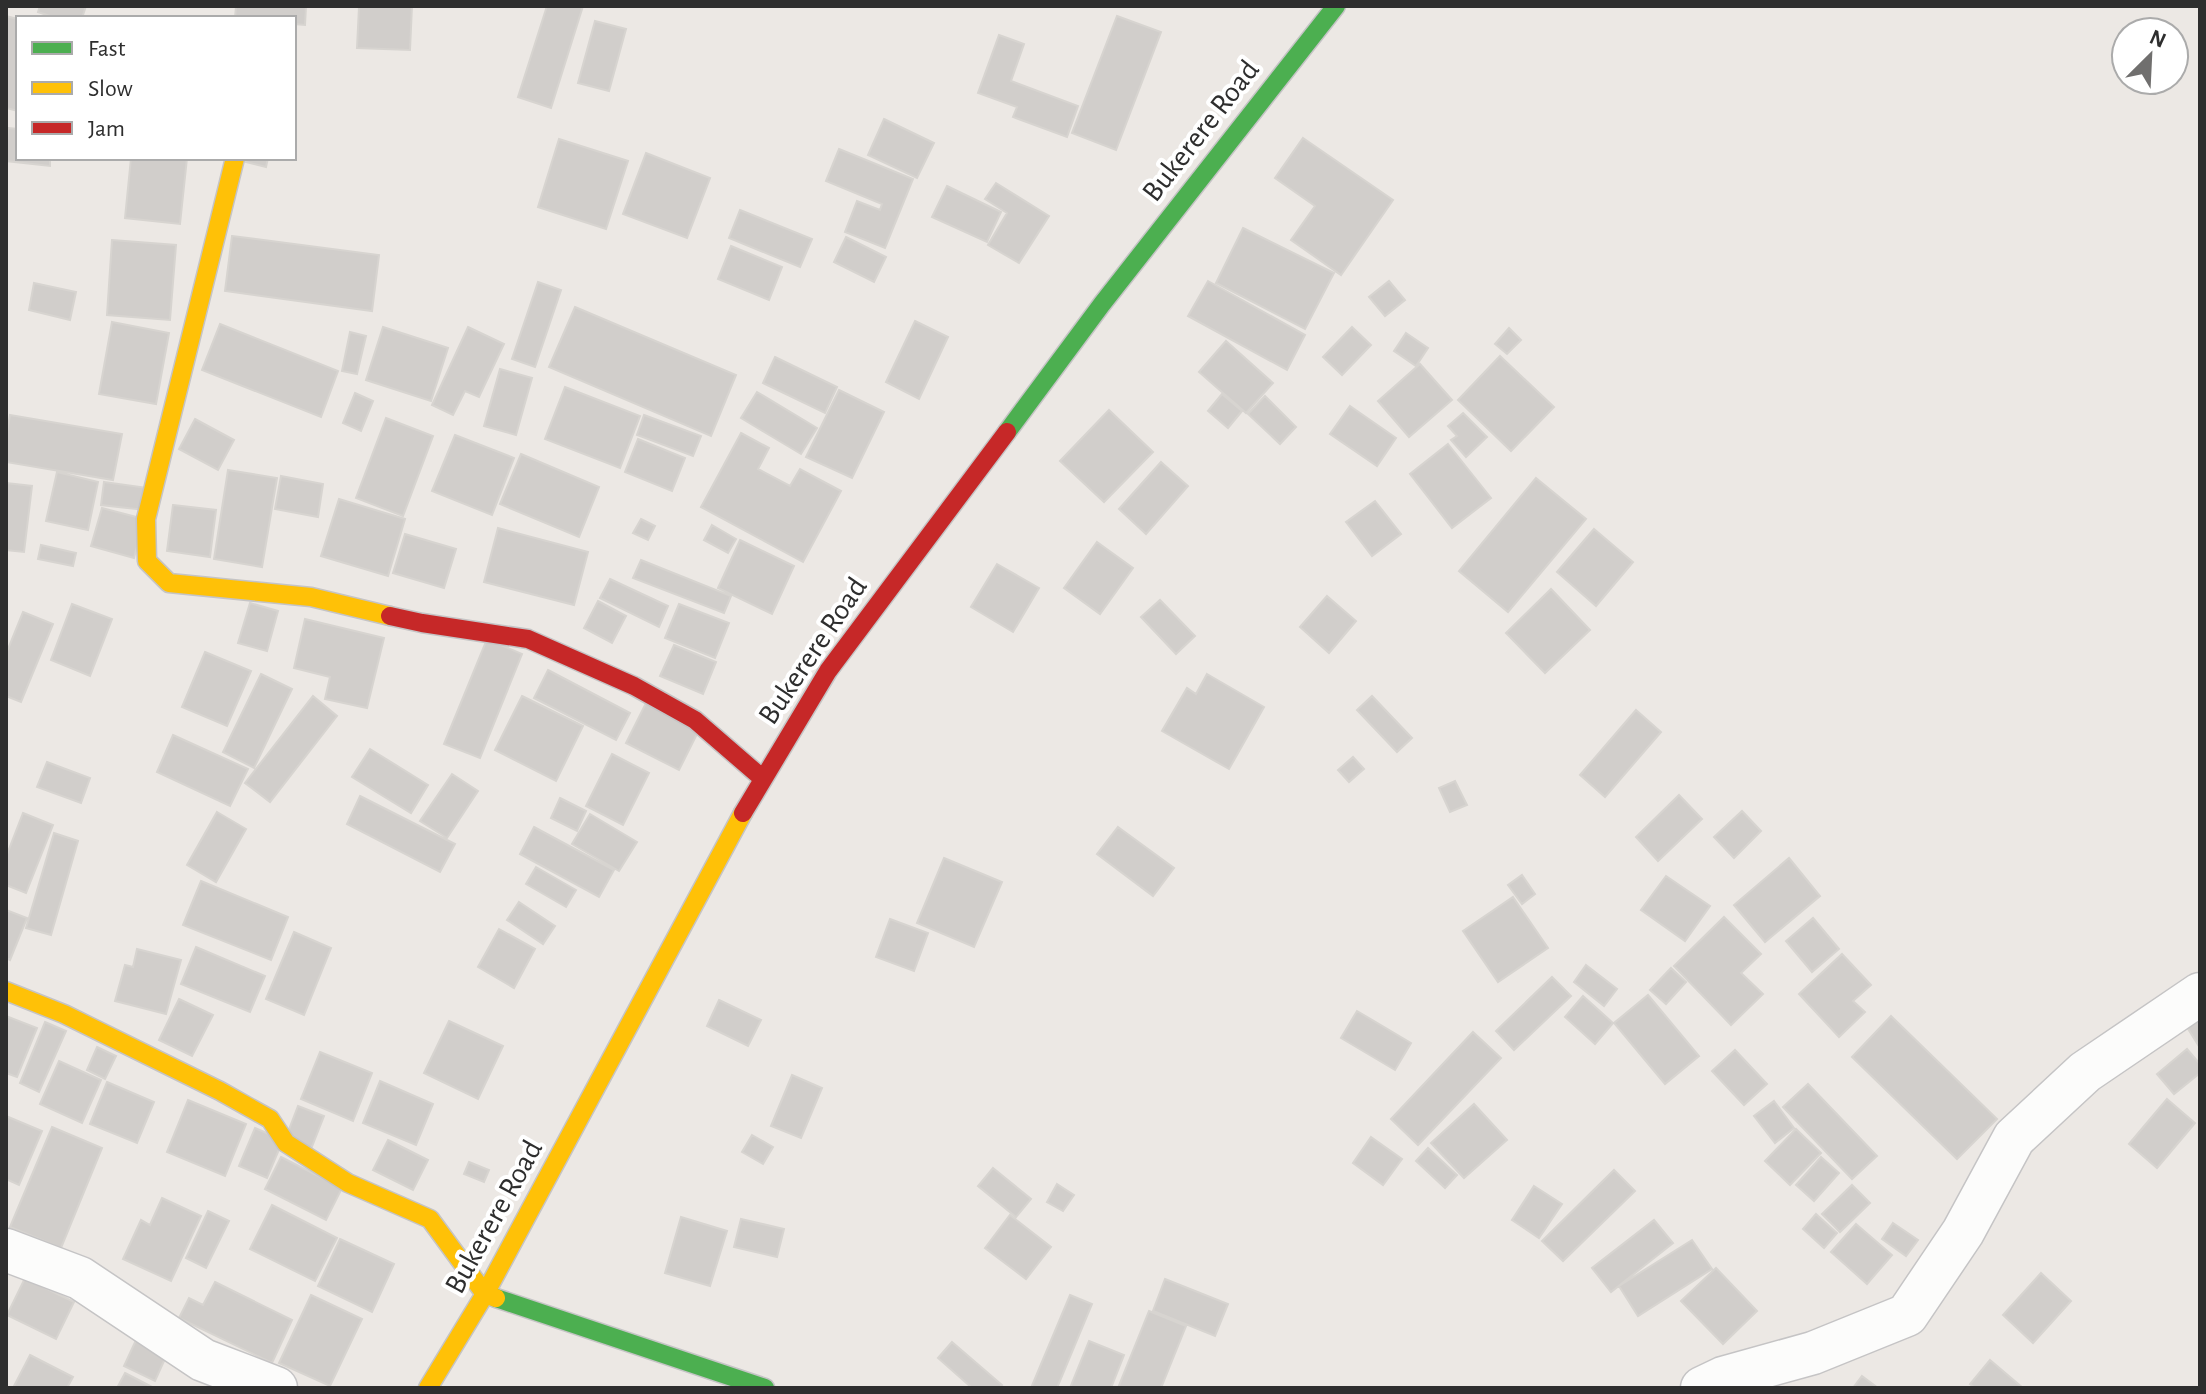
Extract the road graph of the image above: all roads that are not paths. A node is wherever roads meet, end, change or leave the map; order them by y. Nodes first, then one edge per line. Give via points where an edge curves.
1 (1336, 6) edge
2 (235, 160) edge
3 (762, 778) junction
4 (6, 991) edge
5 (2200, 994) edge
6 (6, 1250) edge
7 (485, 1294) junction
8 (276, 1388) edge
9 (428, 1388) edge
10 (765, 1388) edge
11 (1702, 1388) edge

1 - 3 street, Bukerere Road via 1102,304 837,658
2 - 3 street via 146,519 147,561 169,583 311,597 422,623 528,639 695,720
3 - 7 street, Bukerere Road
4 - 7 street via 220,1091 270,1119 286,1143 348,1183 430,1219
5 - 11 street via 2085,1072 2014,1138 1963,1232 1907,1315 1813,1353
6 - 8 street via 80,1278 203,1360
7 - 9 street, Bukerere Road
7 - 10 street

